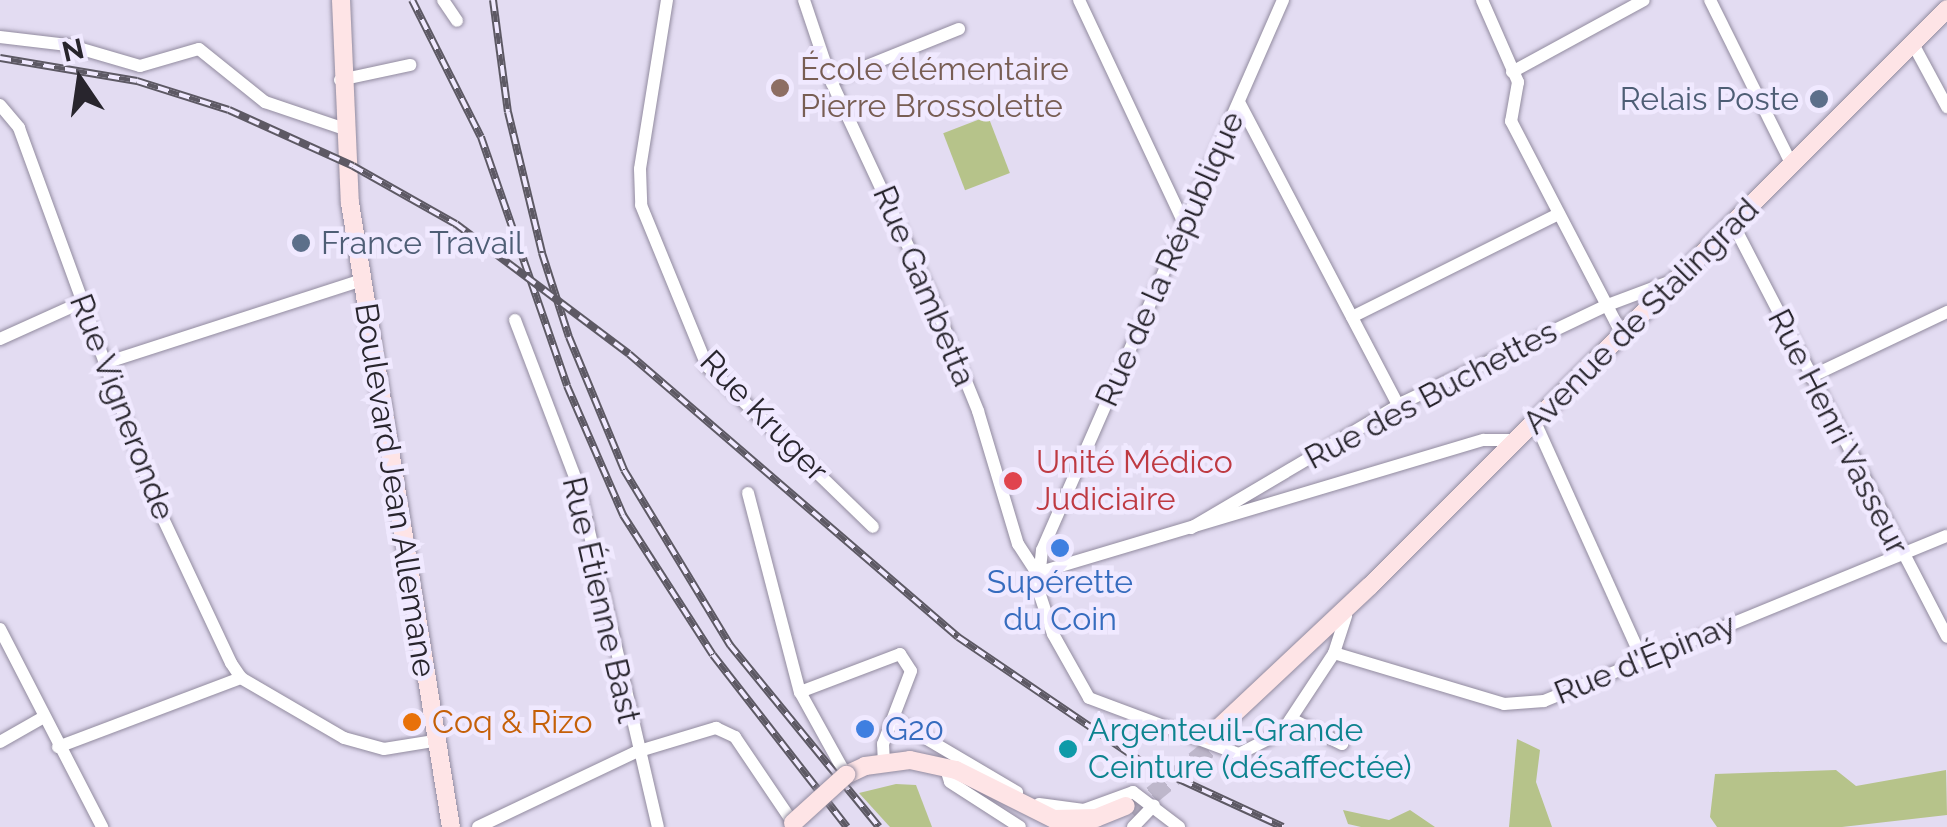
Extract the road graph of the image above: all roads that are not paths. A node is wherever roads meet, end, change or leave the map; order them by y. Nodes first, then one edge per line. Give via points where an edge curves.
1 (340, 0) edge
2 (443, 0) edge
3 (668, 0) edge
4 (804, 0) edge
5 (1079, 0) edge
6 (1283, 0) edge
7 (1482, 0) edge
8 (1644, 0) edge
9 (1710, 0) edge
10 (1947, 8) edge
11 (457, 22) dead end
12 (959, 29) dead end
13 (0, 37) edge
14 (1913, 44) junction
15 (410, 65) dead end
16 (1512, 72) junction
17 (340, 80) junction
18 (832, 80) junction
19 (1238, 102) junction
20 (0, 105) edge
21 (1947, 107) edge
22 (342, 128) junction
23 (1792, 165) junction
24 (1559, 214) junction
25 (1733, 224) junction
26 (1186, 227) junction
27 (1680, 279) junction
28 (362, 280) junction
29 (82, 302) junction
30 (1605, 306) junction
31 (1947, 312) edge
32 (1352, 317) junction
33 (514, 320) dead end
34 (1624, 336) junction
35 (0, 339) edge
36 (104, 363) junction
37 (1810, 376) junction
38 (1398, 405) junction
39 (1534, 422) junction
40 (1516, 440) junction
41 (748, 492) dead end
42 (872, 527) dead end
43 (1190, 528) junction
44 (1947, 536) edge
45 (1899, 554) junction
46 (1037, 573) junction
47 (1370, 586) junction
48 (1346, 616) junction
49 (0, 629) edge
50 (1947, 637) edge
51 (1334, 652) junction
52 (1643, 661) junction
53 (241, 678) junction
54 (800, 692) junction
55 (44, 717) junction
56 (893, 719) junction
57 (1292, 719) junction
58 (434, 741) junction
59 (0, 742) edge
60 (1342, 744) dead end
61 (58, 747) junction
62 (636, 752) junction
63 (884, 762) junction
64 (922, 762) junction
65 (947, 772) junction
66 (846, 776) junction
67 (444, 800) junction
68 (1154, 805) junction
69 (1131, 819) edge
70 (997, 822) edge
71 (792, 825) edge
72 (102, 827) edge
73 (439, 827) edge
74 (451, 827) edge
75 (478, 827) edge
76 (658, 827) edge
77 (1020, 827) edge
78 (1060, 827) edge
79 (1080, 827) edge
80 (1179, 827) edge

1 - 17 main road, Boulevard Jean Allemane
2 - 11 street
3 - 42 street, Rue Kruger via 640,169 641,205 707,366
4 - 18 street, Rue Gambetta
5 - 26 street
6 - 19 street, Rue de la République
7 - 16 street
8 - 16 street
9 - 23 street
10 - 14 main road, Avenue de Stalingrad
12 - 18 street
13 - 22 street via 140,66 199,49 265,102
14 - 21 street
14 - 23 main road, Avenue de Stalingrad
15 - 17 street
16 - 24 street via 1518,82 1512,121
17 - 22 main road, Boulevard Jean Allemane
18 - 46 street, Rue Gambetta via 931,296 978,411 1018,544
19 - 26 street, Rue de la République
19 - 32 street
20 - 29 street, Rue Vigneronde via 19,128
22 - 28 main road, Boulevard Jean Allemane
23 - 25 main road, Avenue de Stalingrad
24 - 30 street
24 - 32 street
25 - 27 main road, Avenue de Stalingrad
25 - 37 street, Rue Henri Vasseur
26 - 46 street, Rue de la République
27 - 30 street, Rue des Buchettes
27 - 34 main road, Avenue de Stalingrad
28 - 36 street
28 - 58 main road, Boulevard Jean Allemane
29 - 35 street
29 - 36 street, Rue Vigneronde
30 - 34 street
30 - 38 street, Rue des Buchettes
31 - 37 street
32 - 38 street
33 - 62 street, Rue Étienne Bast via 580,488
34 - 39 main road, Avenue de Stalingrad
36 - 53 street, Rue Vigneronde via 160,510
37 - 45 street, Rue Henri Vasseur
38 - 43 street, Rue des Buchettes
39 - 40 main road, Avenue de Stalingrad
39 - 52 street
40 - 43 street, Avenue de Stalingrad via 1484,440
40 - 47 main road
41 - 54 street
43 - 46 street, Avenue de Stalingrad
44 - 45 street, Rue d'Épinay
45 - 50 street, Rue Henri Vasseur
45 - 52 street, Rue d'Épinay
46 - 57 street, Rue Gambetta via 1053,634 1089,698 1228,752 1261,748
47 - 48 main road
47 - 48 main road via 1215,738
48 - 51 street
49 - 55 street
51 - 52 street, Rue d'Épinay via 1504,704 1544,701
51 - 57 street
53 - 58 street via 371,747
53 - 61 street
54 - 56 street via 906,656 911,672
54 - 66 street
55 - 59 street
55 - 61 street
56 - 63 street
56 - 68 street via 1055,809 1096,808 1128,792
57 - 60 street
58 - 67 main road, Boulevard Jean Allemane
61 - 72 street
62 - 71 street via 722,728
62 - 75 street
62 - 76 street, Rue Étienne Bast
63 - 64 main road
63 - 66 main road
64 - 65 main road
64 - 69 main road via 956,770 1054,819
65 - 70 street via 947,780
65 - 78 main road via 1029,818
66 - 71 main road, bridge
67 - 73 main road, Boulevard Jean Allemane
67 - 74 main road, Boulevard Jean Allemane
68 - 69 street
68 - 80 street
69 - 79 main road
70 - 77 street

